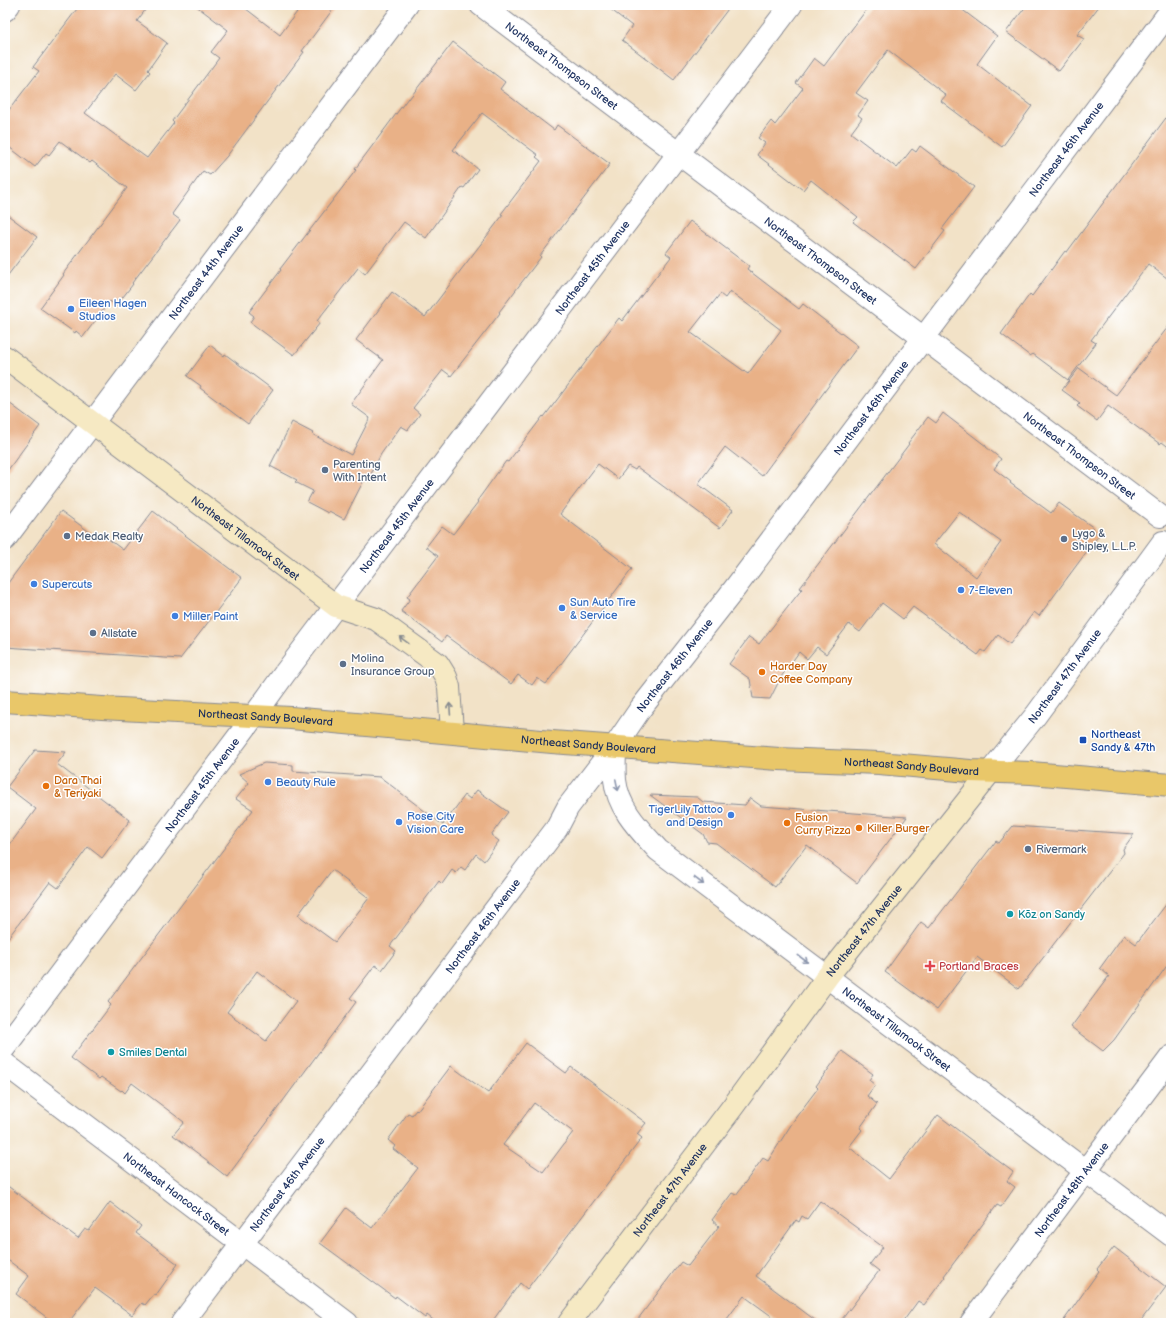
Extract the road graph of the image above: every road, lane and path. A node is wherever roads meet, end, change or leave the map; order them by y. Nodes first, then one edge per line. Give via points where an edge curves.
1 (9, 5) edge
2 (408, 5) edge
3 (481, 5) edge
4 (791, 5) edge
5 (5, 10) edge
6 (1171, 10) edge
7 (678, 154) junction
8 (923, 339) junction
9 (5, 357) edge
10 (93, 423) junction
11 (1165, 512) edge
12 (5, 539) edge
13 (1167, 544) edge
14 (336, 606) junction
15 (5, 701) edge
16 (254, 716) junction
17 (452, 732) junction
18 (615, 746) junction
19 (991, 771) junction
20 (1171, 785) edge
21 (827, 977) junction
22 (5, 1047) edge
23 (1171, 1057) edge
24 (5, 1064) edge
25 (1086, 1171) junction
26 (1171, 1235) edge
27 (242, 1243) junction
28 (182, 1323) edge
29 (347, 1323) edge
30 (569, 1323) edge
31 (971, 1323) edge

1 - 5 street
2 - 10 street, Northeast 44th Avenue
3 - 7 street, Northeast Thompson Street
4 - 7 street, Northeast 45th Avenue
6 - 8 street, Northeast 46th Avenue
7 - 8 street, Northeast Thompson Street
7 - 14 street, Northeast 45th Avenue
8 - 11 street, Northeast Thompson Street
8 - 18 street, Northeast 46th Avenue via 730,596 641,708
9 - 10 street, Northeast Tillamook Street
10 - 12 street, Northeast 44th Avenue
10 - 14 street, Northeast Tillamook Street
11 - 13 street via 1156,527 1159,537
13 - 19 street, Northeast 47th Avenue
14 - 16 street, Northeast 45th Avenue
17 -> 14 street, Northeast Tillamook Street via 449,687 438,664 376,619
15 - 16 main road, Northeast Sandy Boulevard
16 - 17 main road, Northeast Sandy Boulevard
16 - 22 street, Northeast 45th Avenue
17 - 18 main road, Northeast Sandy Boulevard
18 - 19 main road, Northeast Sandy Boulevard via 779,759
18 -> 21 street, Northeast Tillamook Street via 615,781 621,802 637,827 658,850
18 - 27 street, Northeast 46th Avenue via 568,807 557,828
19 - 20 main road, Northeast Sandy Boulevard
19 - 21 street, Northeast 47th Avenue
21 - 25 street, Northeast Tillamook Street
21 - 30 street, Northeast 47th Avenue
23 - 25 street, Northeast 48th Avenue
24 - 27 street, Northeast Hancock Street
25 - 26 street, Northeast Tillamook Street
25 - 31 street, Northeast 48th Avenue
27 - 28 street, Northeast 46th Avenue
27 - 29 street, Northeast Hancock Street

